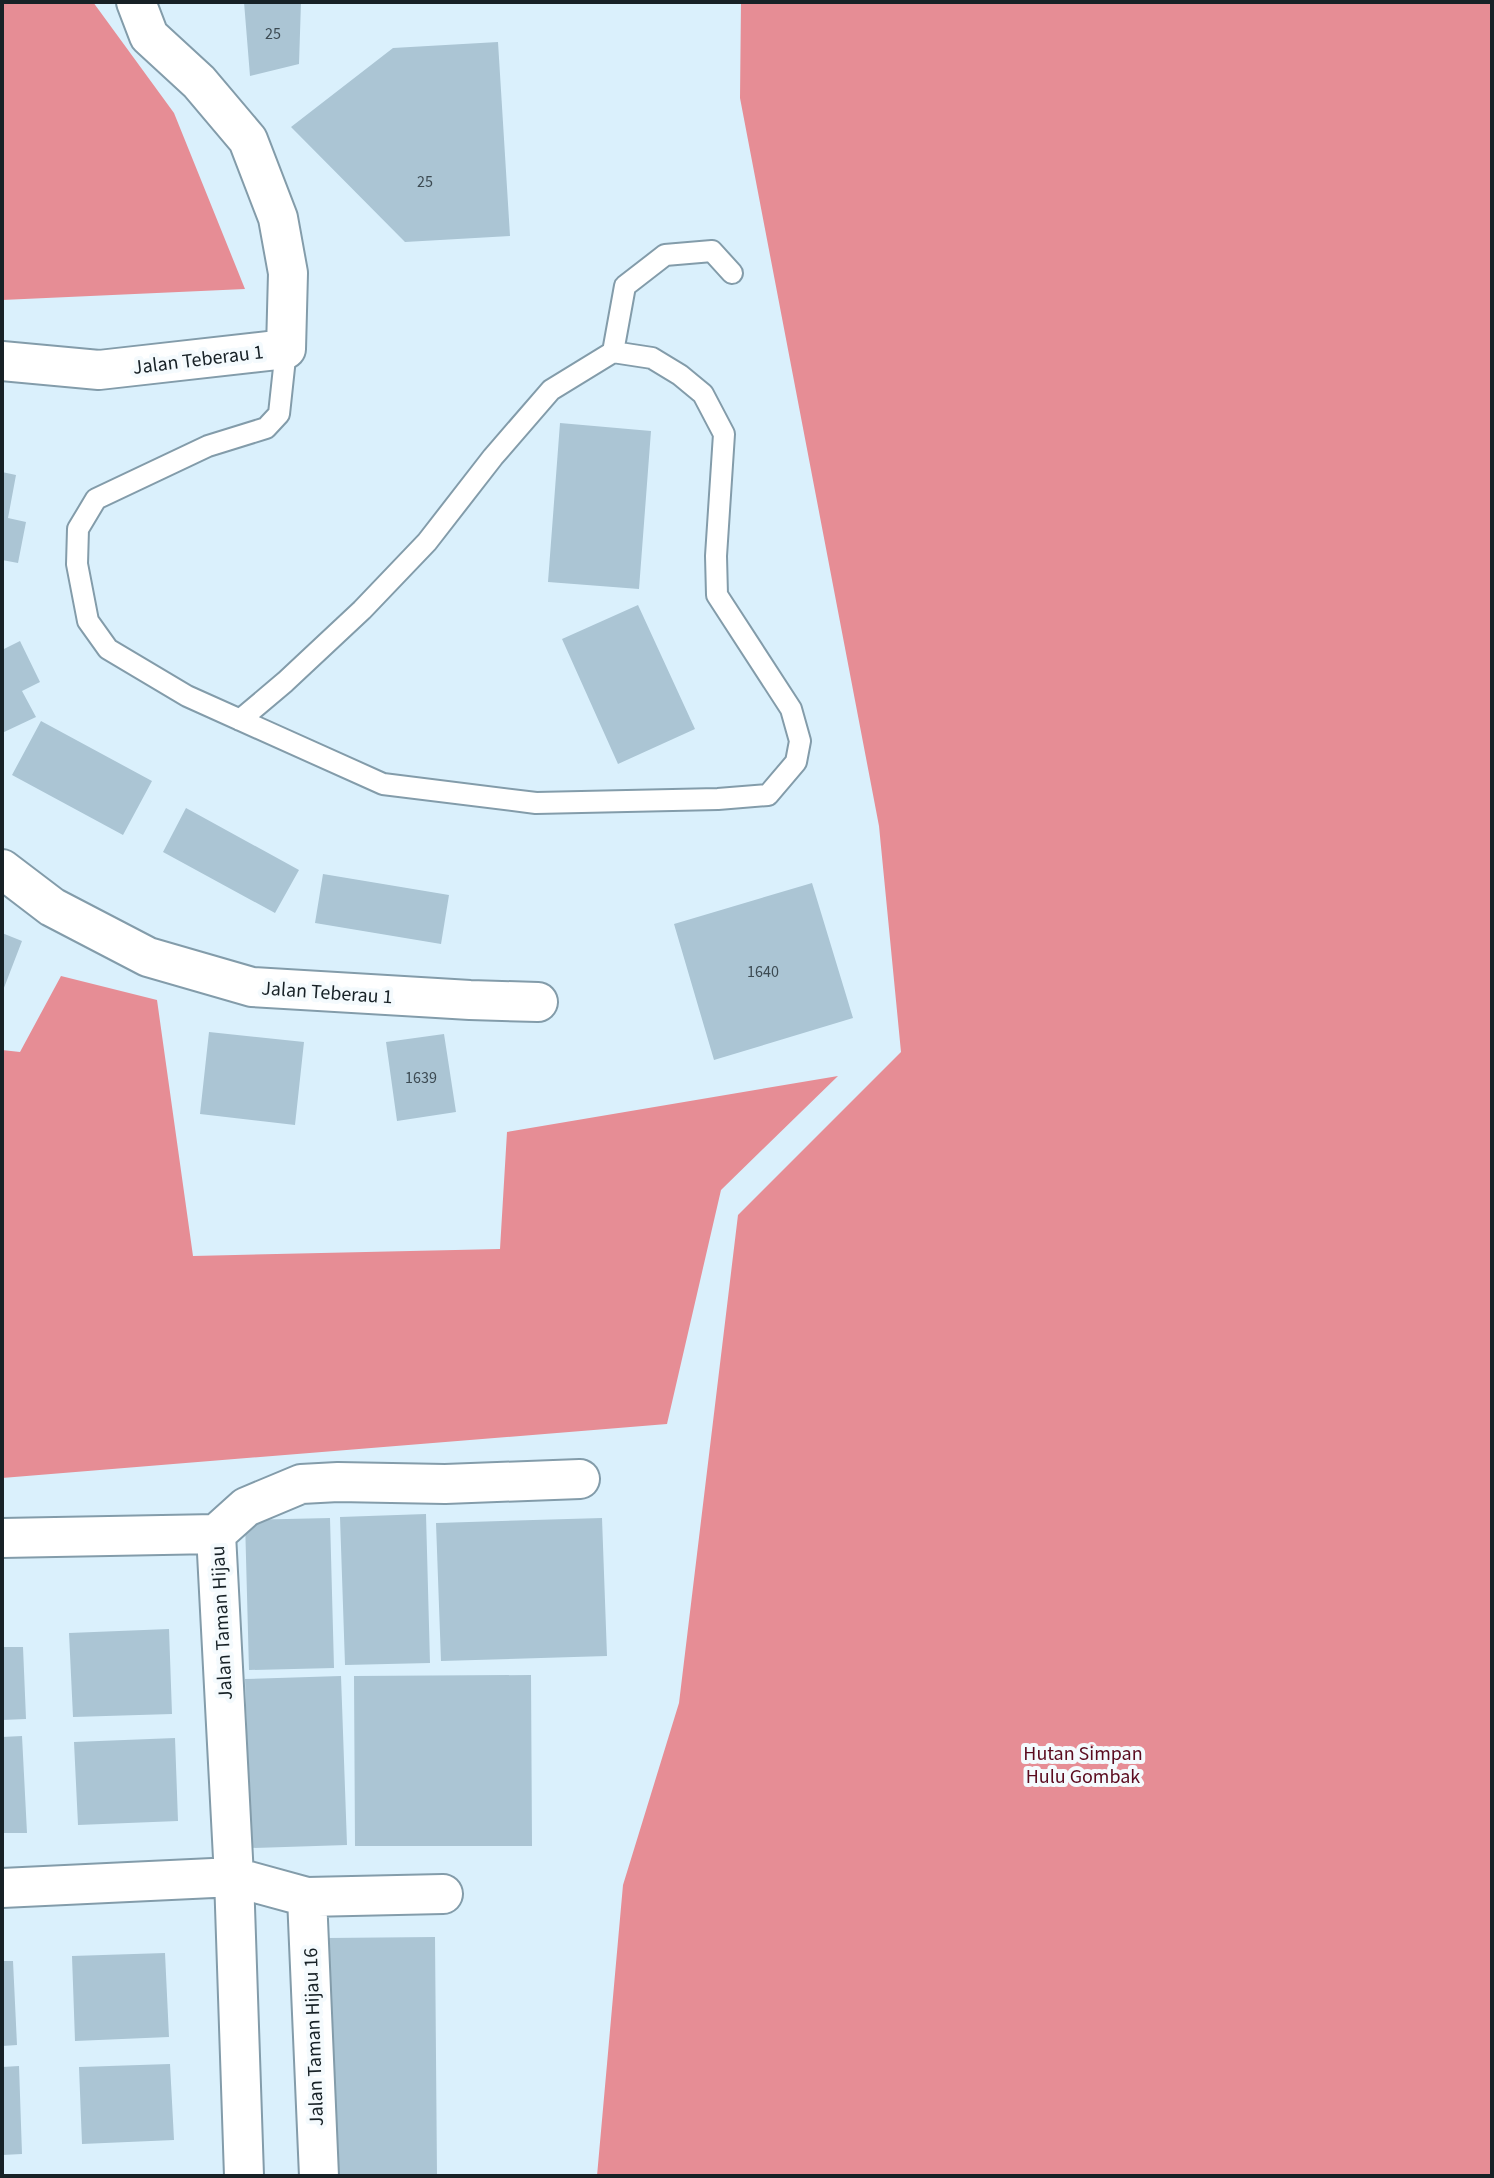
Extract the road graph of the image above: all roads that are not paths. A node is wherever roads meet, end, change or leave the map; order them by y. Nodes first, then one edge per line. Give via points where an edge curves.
1 (136, 2) edge
2 (732, 273) dead end
3 (286, 349) junction
4 (613, 352) junction
5 (2, 361) edge
6 (240, 720) junction
7 (2, 869) edge
8 (538, 1002) dead end
9 (580, 1479) dead end
10 (216, 1534) junction
11 (2, 1538) edge
12 (234, 1877) junction
13 (2, 1888) edge
14 (443, 1894) dead end
15 (307, 1897) junction
16 (244, 2176) edge
17 (319, 2176) edge

1 - 3 street, Jalan Teberau 1 via 149,36 199,82 248,140 278,218 288,273
2 - 4 lane via 712,251 665,255 625,286
3 - 5 street, Jalan Teberau 1 via 99,370
3 - 6 lane via 279,414 266,428 208,446 96,499 78,529 77,564 88,621 108,649
4 - 6 lane via 551,390 427,542 362,610
4 - 6 lane via 652,358 680,375 703,394 724,434 717,595 791,709 800,741 796,762 768,795 536,803 383,784
7 - 8 street, Jalan Teberau 1 via 52,907 148,957 252,987
9 - 10 street via 301,1484 246,1507
10 - 11 street, Jalan Taman Hijau
10 - 12 street, Jalan Taman Hijau
12 - 13 street
12 - 15 street
12 - 16 street, Jalan Taman Hijau
14 - 15 street
15 - 17 street, Jalan Taman Hijau 16

